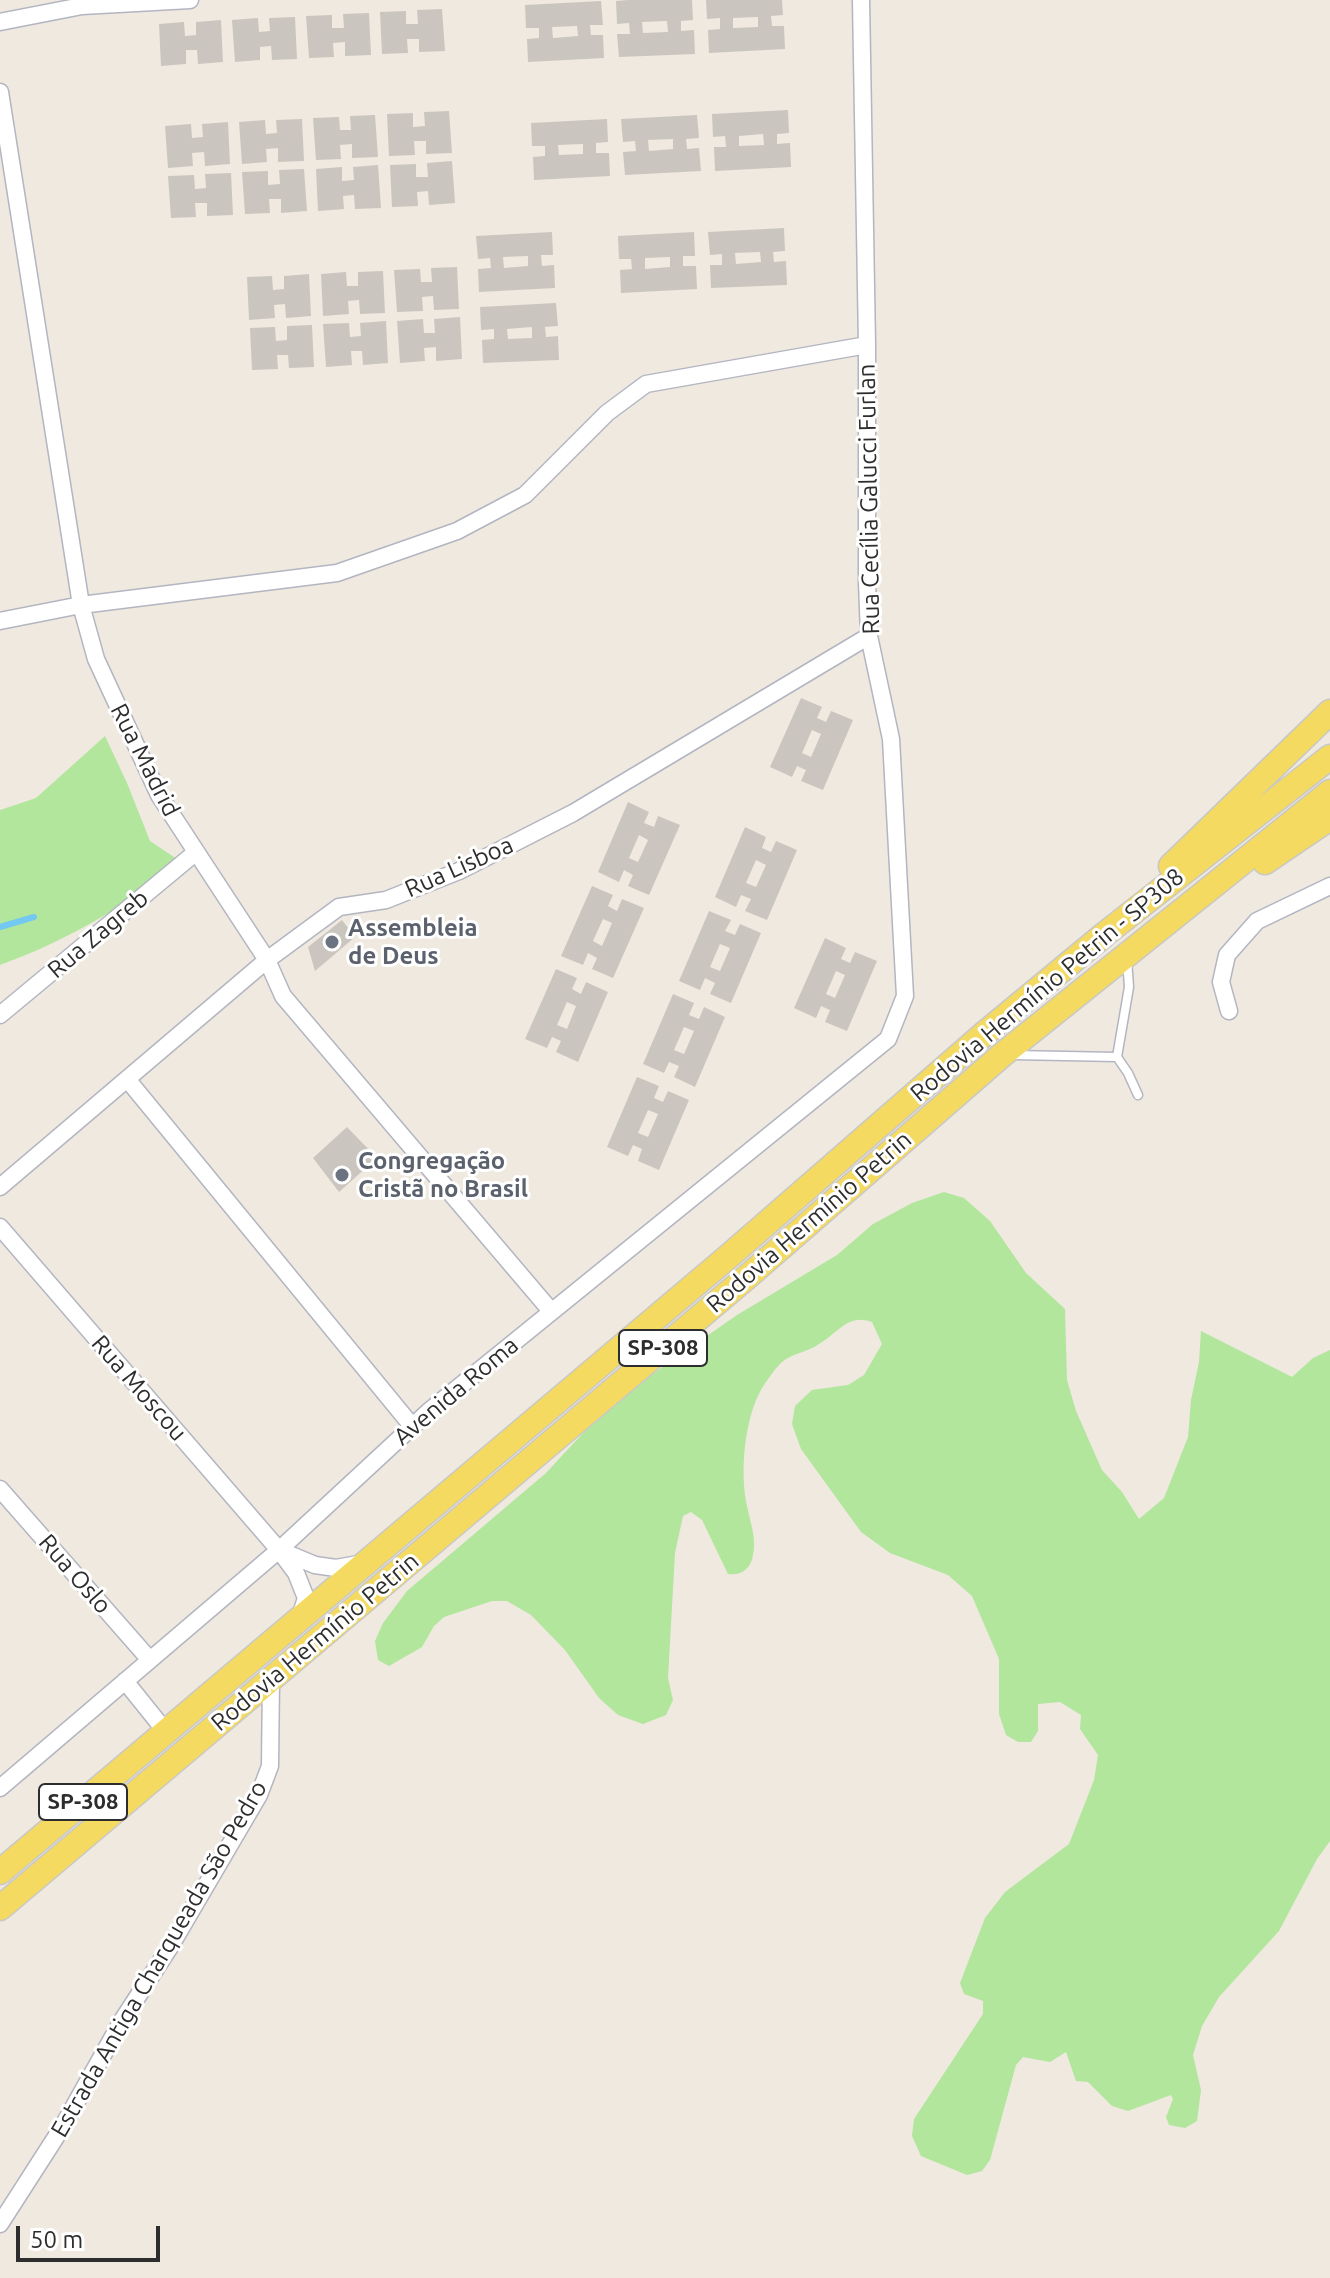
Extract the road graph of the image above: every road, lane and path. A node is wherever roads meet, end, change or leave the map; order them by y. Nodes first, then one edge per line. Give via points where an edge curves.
1 (190, 0) edge
2 (861, 0) edge
3 (0, 22) edge
4 (0, 92) edge
5 (867, 345) junction
6 (81, 605) junction
7 (0, 621) edge
8 (869, 636) junction
9 (1330, 712) edge
10 (1330, 757) edge
11 (1330, 792) edge
12 (1330, 818) edge
13 (195, 853) junction
14 (1330, 886) edge
15 (1105, 934) junction
16 (1134, 948) junction
17 (267, 960) junction
18 (905, 996) joint
19 (1229, 1011) dead end
20 (0, 1015) edge
21 (1002, 1055) junction
22 (1117, 1057) junction
23 (127, 1079) junction
24 (1138, 1095) dead end
25 (0, 1187) edge
26 (0, 1227) edge
27 (551, 1311) junction
28 (412, 1426) junction
29 (0, 1489) edge
30 (279, 1550) junction
31 (366, 1562) junction
32 (298, 1620) junction
33 (150, 1660) junction
34 (271, 1680) junction
35 (125, 1681) junction
36 (166, 1732) junction
37 (0, 1788) edge
38 (0, 1872) edge
39 (0, 1908) edge
40 (0, 2224) edge

1 - 3 street via 82,6
2 - 5 street, Rua Cecília Galucci Furlan
4 - 6 street, Rua Madrid
5 - 6 street via 646,384 607,413 525,495 457,531 337,573
5 - 8 street, Rua Cecília Galucci Furlan
6 - 7 street
6 - 13 street, Rua Madrid via 102,673 159,795
8 - 17 street, Rua Lisboa via 573,813 459,871 386,900 339,907
8 - 18 street, Rua Cecília Galucci Furlan via 891,739
9 - 15 main road
10 - 15 main road, Rodovia Hermínio Petrin - SP308 / SP-308
11 - 16 main road, Rodovia Hermínio Petrin / SP-308
12 - 16 main road
13 - 17 street, Rua Madrid
13 - 20 street, Rua Zagreb
14 - 19 street via 1257,921 1227,955 1221,982
15 - 31 main road, Rodovia Hermínio Petrin - SP308 / SP-308
16 - 21 main road, Rodovia Hermínio Petrin / SP-308
16 - 22 lane
17 - 23 street, Rua Lisboa
17 - 27 street, Rua Madrid via 283,996
18 - 27 street, Avenida Roma via 888,1039
21 - 22 lane
21 - 34 main road, Rodovia Hermínio Petrin / SP-308
22 - 24 lane
23 - 25 street, Rua Lisboa
23 - 28 street
26 - 30 street, Rua Moscou
27 - 28 street, Avenida Roma
28 - 30 street, Avenida Roma
29 - 33 street, Rua Oslo
30 - 31 street via 326,1567
30 - 32 street, Rua Moscou via 306,1598
30 - 33 street, Avenida Roma
31 - 32 main road, Rodovia Hermínio Petrin - SP308 / SP-308
32 - 36 main road, Rodovia Hermínio Petrin - SP308 / SP-308
33 - 35 street, Avenida Roma
34 - 39 main road, Rodovia Hermínio Petrin / SP-308
34 - 40 street, Estrada Antiga Charqueada São Pedro via 270,1766 259,1795
35 - 36 street
35 - 37 street, Avenida Roma
36 - 38 main road, Rodovia Hermínio Petrin - SP308 / SP-308

